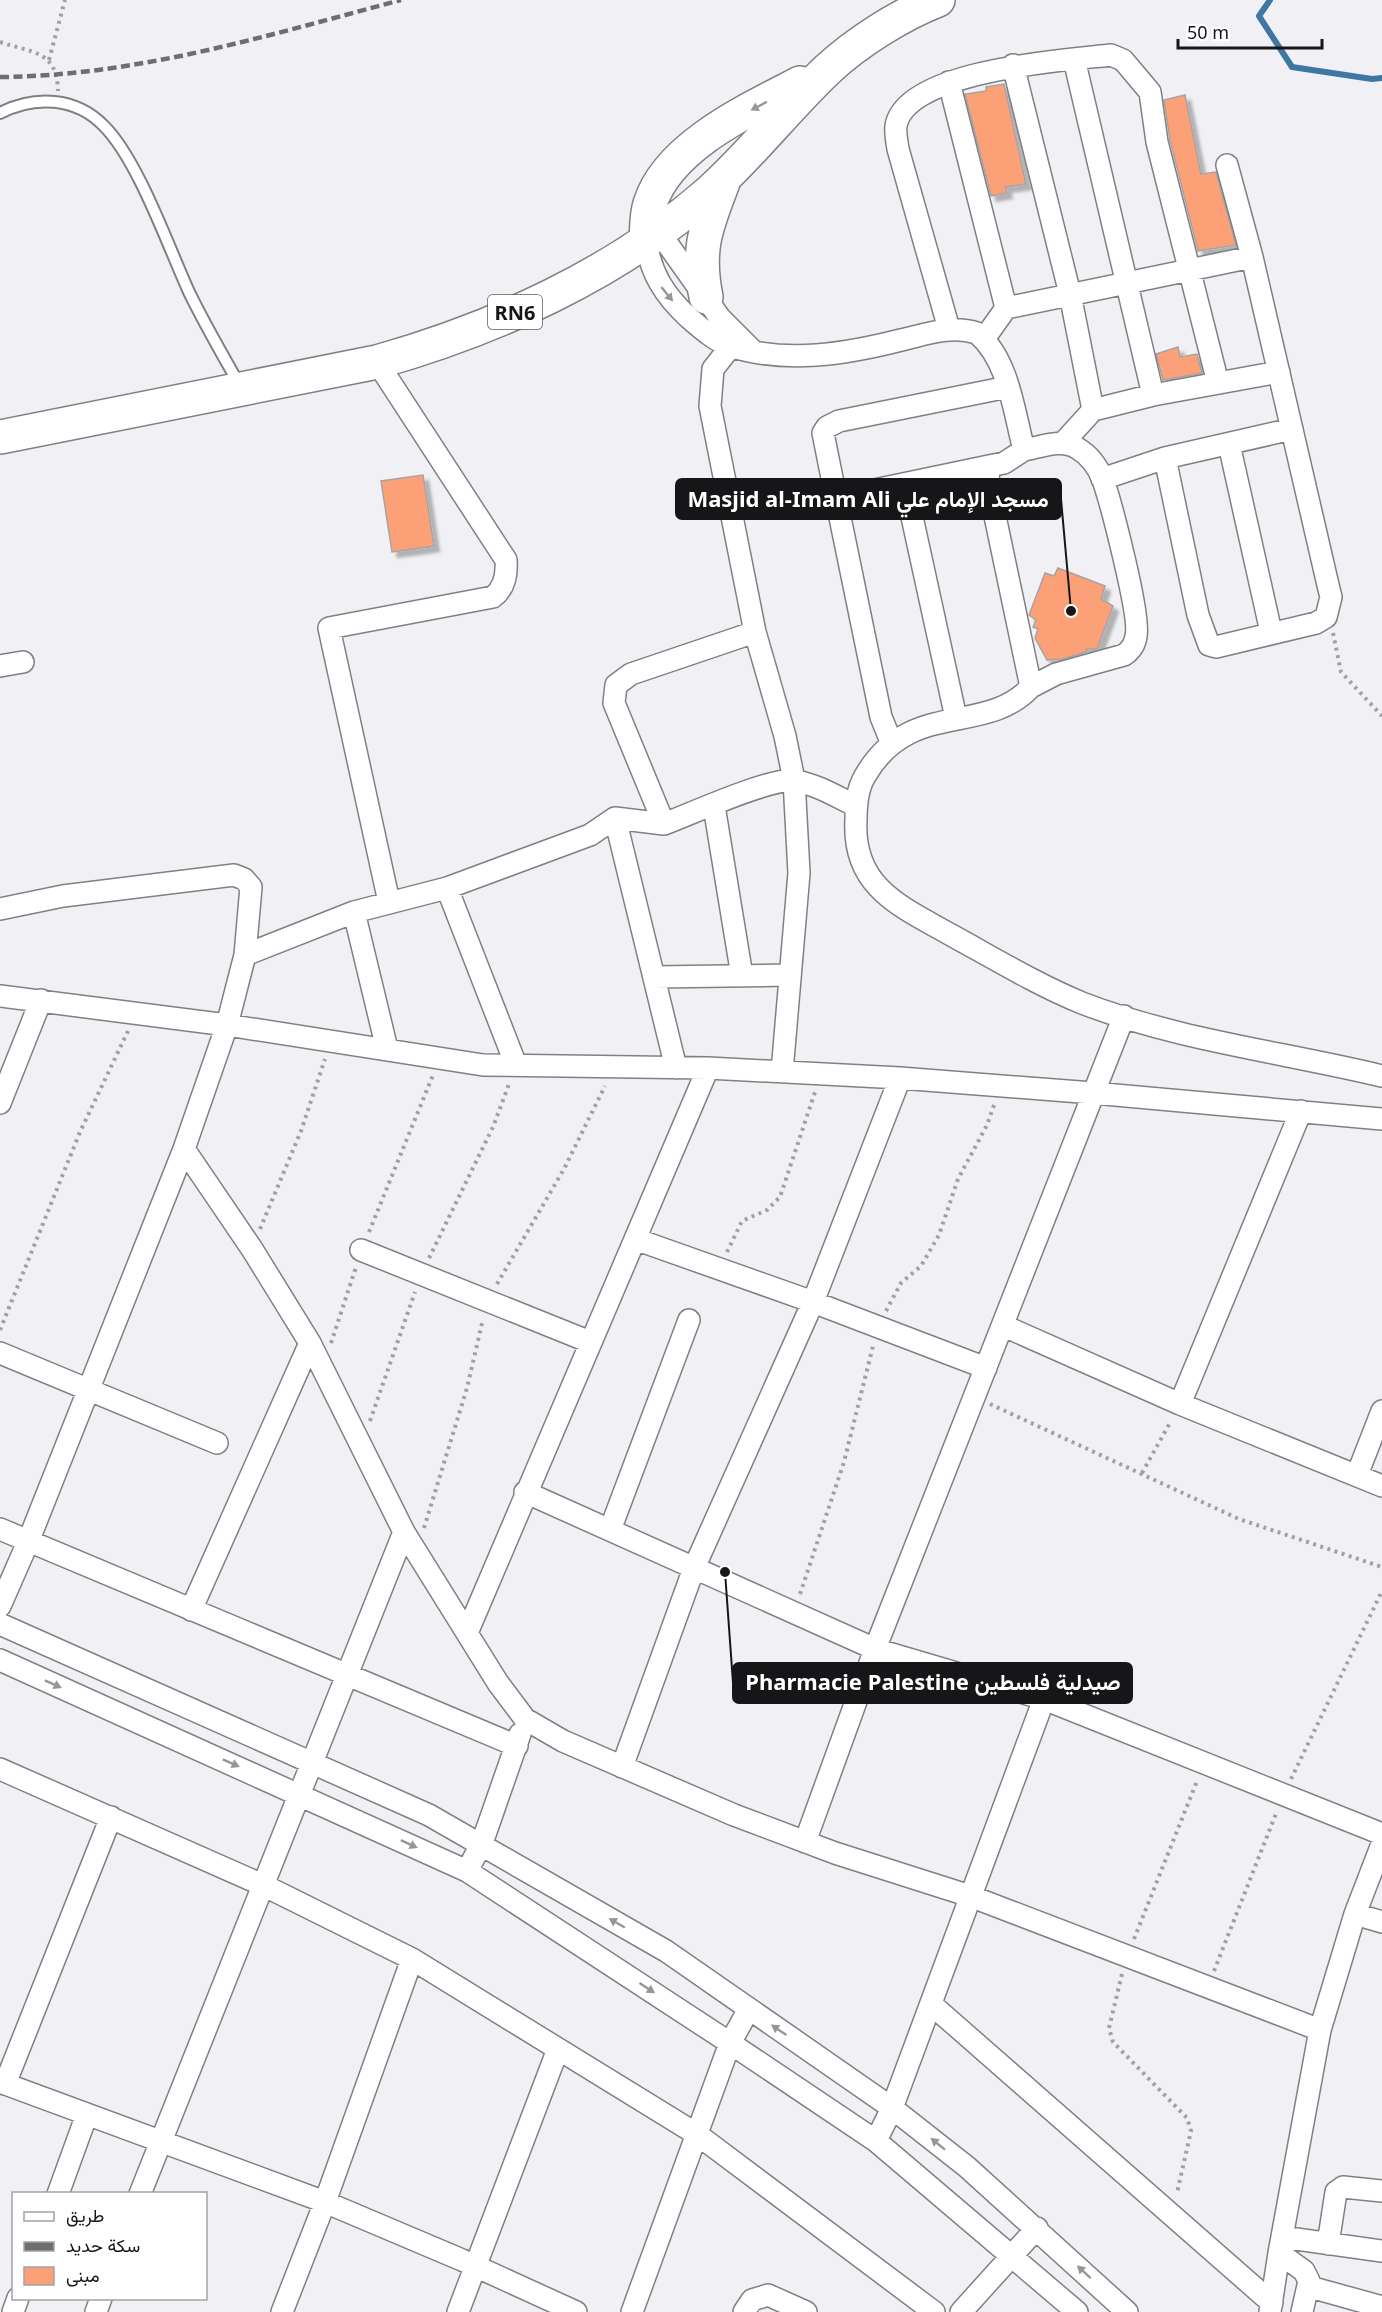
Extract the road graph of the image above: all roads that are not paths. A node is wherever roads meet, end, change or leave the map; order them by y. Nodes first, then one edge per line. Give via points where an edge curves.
1 (938, 0) edge
2 (1074, 59) junction
3 (1013, 65) junction
4 (829, 69) junction
5 (949, 82) junction
6 (0, 113) edge
7 (1227, 165) dead end
8 (725, 177) junction
9 (653, 236) junction
10 (1252, 257) junction
11 (1190, 271) junction
12 (1128, 283) junction
13 (1070, 294) junction
14 (705, 297) junction
15 (1006, 308) junction
16 (949, 329) junction
17 (984, 339) junction
18 (730, 346) junction
19 (752, 350) junction
20 (376, 362) junction
21 (1279, 372) junction
22 (1218, 383) junction
23 (240, 387) junction
24 (1008, 387) junction
25 (1153, 395) junction
26 (1093, 410) junction
27 (1292, 429) junction
28 (0, 437) edge
29 (1063, 443) junction
30 (1229, 444) junction
31 (1024, 450) junction
32 (1165, 458) junction
33 (989, 466) junction
34 (1102, 479) junction
35 (905, 485) junction
36 (836, 498) junction
37 (755, 632) junction
38 (1271, 632) junction
39 (23, 662) dead end
40 (0, 666) edge
41 (1031, 687) junction
42 (956, 718) junction
43 (892, 744) junction
44 (794, 780) junction
45 (714, 806) junction
46 (856, 806) junction
47 (615, 818) junction
48 (664, 824) junction
49 (447, 888) junction
50 (389, 902) junction
51 (0, 909) edge
52 (354, 912) junction
53 (246, 956) junction
54 (790, 975) junction
55 (742, 976) junction
56 (654, 977) junction
57 (0, 996) edge
58 (41, 1000) junction
59 (1124, 1016) junction
60 (226, 1025) junction
61 (387, 1049) junction
62 (516, 1065) junction
63 (676, 1068) junction
64 (708, 1068) junction
65 (782, 1072) junction
66 (1382, 1076) edge
67 (900, 1078) junction
68 (1093, 1093) junction
69 (0, 1102) edge
70 (1300, 1111) junction
71 (1382, 1119) edge
72 (183, 1149) junction
73 (634, 1239) junction
74 (361, 1250) road end
75 (813, 1302) junction
76 (689, 1320) dead end
77 (1004, 1326) junction
78 (590, 1342) junction
79 (310, 1343) junction
80 (0, 1353) edge
81 (986, 1368) junction
82 (87, 1390) junction
83 (1180, 1404) junction
84 (1382, 1411) edge
85 (217, 1443) dead end
86 (1357, 1475) junction
87 (1382, 1486) edge
88 (525, 1492) junction
89 (0, 1529) edge
90 (610, 1530) junction
91 (404, 1532) junction
92 (28, 1542) junction
93 (694, 1568) junction
94 (0, 1606) edge
95 (191, 1610) junction
96 (0, 1624) edge
97 (467, 1633) junction
98 (875, 1649) junction
99 (0, 1660) edge
100 (348, 1675) junction
101 (1044, 1700) junction
102 (525, 1719) junction
103 (517, 1746) junction
104 (311, 1761) junction
105 (622, 1767) junction
106 (0, 1769) edge
107 (298, 1793) junction
108 (111, 1817) junction
109 (1382, 1834) edge
110 (805, 1842) junction
111 (482, 1843) junction
112 (1382, 1844) edge
113 (467, 1871) junction
114 (265, 1886) junction
115 (970, 1896) junction
116 (1355, 1914) junction
117 (1382, 1922) edge
118 (412, 1959) junction
119 (931, 2004) junction
120 (749, 2009) junction
121 (1320, 2030) junction
122 (730, 2043) junction
123 (558, 2049) junction
124 (3, 2083) edge
125 (892, 2108) junction
126 (87, 2114) junction
127 (698, 2135) junction
128 (159, 2141) junction
129 (876, 2141) junction
130 (58, 2192) edge
131 (140, 2192) edge
132 (1382, 2192) edge
133 (325, 2202) junction
134 (1036, 2228) junction
135 (1328, 2244) junction
136 (1281, 2245) junction
137 (1382, 2251) edge
138 (1012, 2254) junction
139 (477, 2266) junction
140 (1310, 2287) junction
141 (1271, 2307) edge
142 (1382, 2307) edge
143 (282, 2312) edge
144 (458, 2312) edge
145 (576, 2312) edge
146 (632, 2312) edge
147 (744, 2312) edge
148 (806, 2312) edge
149 (934, 2312) edge
150 (961, 2312) edge
151 (1077, 2312) edge
152 (1127, 2312) edge
153 (1302, 2312) edge

1 - 4 main road, RN6 via 899,20
2 - 3 street
2 - 11 street via 1111,55 1124,60 1150,92 1157,141
2 - 12 street
3 - 5 street
3 - 13 street
4 - 8 main road, RN6
4 -> 9 main road via 739,116 694,145 663,178 650,202 647,216
5 - 15 street
5 - 16 street via 917,99 896,126 898,149
6 - 23 lane via 18,103 58,100 75,105 104,125 122,151 190,295
7 - 10 street
8 - 9 main road, RN6
8 - 14 main road via 702,250 700,270
9 - 14 street
9 -> 18 street via 650,264 668,296 698,325
9 - 20 main road, RN6 via 580,279 496,321 437,345
10 - 11 street
10 - 21 street
11 - 12 street
11 - 22 street
12 - 13 street
12 - 25 street
13 - 15 street
13 - 26 street
14 - 19 street
15 - 17 street
16 - 17 street via 972,332
16 - 19 street via 860,350 824,354 782,356
17 - 24 street via 995,352
18 - 19 street
18 - 37 street via 713,369 710,406
20 - 23 main road, RN6
20 - 50 street via 506,560 503,584 493,597 329,628
21 - 22 street
21 - 27 street
22 - 25 street
23 - 28 main road, RN6
24 - 31 street
24 - 36 street via 839,421 827,427 823,441
25 - 26 street
26 - 29 street
27 - 30 street
27 - 38 street via 1328,585 1329,612 1316,623
29 - 31 street
29 - 34 street via 1092,461
30 - 32 street
30 - 38 street
31 - 33 street via 1004,463
32 - 34 street
32 - 38 street via 1198,615 1209,645
33 - 35 street
33 - 41 street via 989,499
34 - 41 street via 1130,586 1137,635 1124,655 1056,674
35 - 36 street
35 - 42 street
36 - 43 street via 882,717
37 - 44 street
37 - 48 street via 631,674 616,685 614,703
39 - 40 street
41 - 42 street via 1012,704
42 - 43 street via 933,722
43 - 46 street via 863,779
44 - 45 street via 758,787
44 - 46 street
44 - 54 street via 799,873
45 - 48 street
45 - 55 street
46 - 59 street via 856,839 866,874 898,905 1081,1002
47 - 48 street
47 - 49 street via 590,835
47 - 56 street
49 - 50 street
49 - 62 street
50 - 52 street
51 - 53 street via 63,896 234,875 250,887
52 - 53 street
52 - 61 street
53 - 60 street
54 - 55 street
54 - 65 street
55 - 56 street
56 - 63 street
57 - 58 street
58 - 60 street
58 - 69 street
59 - 66 street via 1247,1049
59 - 68 street
60 - 61 street
60 - 72 street
61 - 62 street via 483,1065
62 - 63 street
63 - 64 street
64 - 65 street
64 - 73 street
65 - 67 street
67 - 68 street
67 - 75 street
68 - 70 street
68 - 77 street
70 - 71 street
70 - 83 street
72 - 79 street
72 - 82 street
73 - 75 street
73 - 78 street
74 - 78 street
75 - 81 street
75 - 93 street
76 - 90 street
77 - 81 street
77 - 83 street
78 - 88 street
79 - 91 street
79 - 95 street
80 - 82 street
81 - 98 street
82 - 85 street
82 - 92 street
83 - 86 street
84 - 86 street
86 - 87 street
88 - 90 street
88 - 97 street
89 - 92 street
90 - 93 street
91 - 97 street
91 - 100 street
92 - 94 street
92 - 95 street
93 - 98 street
93 - 105 street
95 - 100 street
96 - 104 street
97 - 102 street
98 - 101 street
98 - 110 street
99 -> 107 street
100 - 103 street
100 - 104 street
101 - 109 street
101 - 115 street
102 - 103 street
102 - 105 street
103 - 111 street
104 - 107 street
104 - 111 street
105 - 110 street
106 - 108 street
107 -> 113 street
107 - 114 street
108 - 114 street
108 - 124 street
110 - 115 street
111 - 113 street
120 -> 111 street via 666,1951
112 - 116 street
113 -> 122 street
114 - 118 street
114 - 128 street
115 - 119 street
115 - 121 street
116 - 117 street
116 - 121 street
118 - 123 street
118 - 133 street
119 - 125 street
119 - 141 street
120 - 122 street
125 -> 120 street
121 - 136 street
122 - 127 street
122 - 129 street
123 - 127 street
123 - 139 street
124 - 126 street
125 - 129 street
134 -> 125 street
126 - 128 street
126 - 130 street
127 - 146 street
127 - 149 street
128 - 131 street
128 - 133 street
129 - 138 street
132 - 135 street via 1343,2187 1336,2193
133 - 139 street
133 - 143 street
134 - 138 street
152 -> 134 street
135 - 136 street
135 - 137 street
136 - 140 street via 1304,2271
136 - 141 street
138 - 150 street
138 - 151 street
139 - 144 street
139 - 145 street
140 - 142 street
140 - 153 street
147 - 148 street via 752,2300 768,2295

